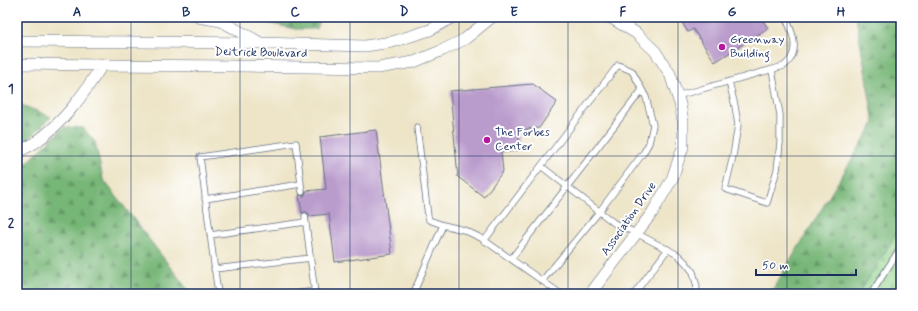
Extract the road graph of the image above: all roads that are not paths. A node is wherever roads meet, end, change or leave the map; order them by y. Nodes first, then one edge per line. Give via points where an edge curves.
1 (198, 17) edge
2 (452, 17) edge
3 (492, 17) edge
4 (608, 17) edge
5 (785, 17) edge
6 (17, 41) edge
7 (261, 44) junction
8 (17, 64) edge
9 (102, 66) junction
10 (772, 70) junction
11 (729, 82) junction
12 (642, 90) junction
13 (677, 96) junction
14 (417, 127) dead end
15 (17, 153) edge
16 (541, 166) junction
17 (301, 184) junction
18 (568, 187) junction
19 (302, 192) dead end
20 (206, 199) junction
21 (599, 212) junction
22 (443, 225) junction
23 (636, 233) junction
24 (210, 235) junction
25 (484, 240) junction
26 (901, 247) edge
27 (668, 250) junction
28 (311, 258) junction
29 (511, 259) junction
30 (214, 269) junction
31 (542, 281) junction
32 (316, 293) edge
33 (218, 294) edge
34 (293, 294) edge
35 (413, 294) edge
36 (561, 294) edge
37 (590, 294) edge
38 (634, 294) edge
39 (695, 294) edge
40 (871, 294) edge

1 - 7 street via 220,21
2 - 7 street, Deitrick Boulevard via 430,30 392,42 364,46
3 - 9 street, Deitrick Boulevard via 465,39 443,50 414,62 378,68
4 - 13 street, Association Drive via 636,33 655,51 670,74
5 - 10 lane via 795,50 792,58 784,66
6 - 7 street, Deitrick Boulevard
8 - 9 street, Deitrick Boulevard
9 - 15 street via 84,94 58,123 36,142
10 - 11 lane
10 - 11 lane via 780,115 780,143 777,170 767,203 725,189 738,125
11 - 13 lane
12 - 16 lane via 632,71 618,66
12 - 18 lane
12 - 21 lane via 653,125 650,143
13 - 23 street, Association Drive via 683,121 683,147 672,179 652,213
14 - 22 lane via 429,220
16 - 18 lane
16 - 25 lane
17 - 19 lane
17 - 20 lane
17 - 20 lane via 296,143 200,157
18 - 21 lane
18 - 29 lane
20 - 24 lane
21 - 23 lane via 614,223
21 - 31 lane
22 - 25 lane via 464,230
22 - 35 lane
23 - 27 lane
23 - 37 street, Association Drive
24 - 28 lane via 306,219
24 - 30 lane
25 - 29 lane
26 - 40 lane
27 - 38 lane
27 - 39 lane via 678,255 693,272 697,287
28 - 30 lane
28 - 32 lane
29 - 31 lane
30 - 33 lane
31 - 36 lane
32 - 34 lane

